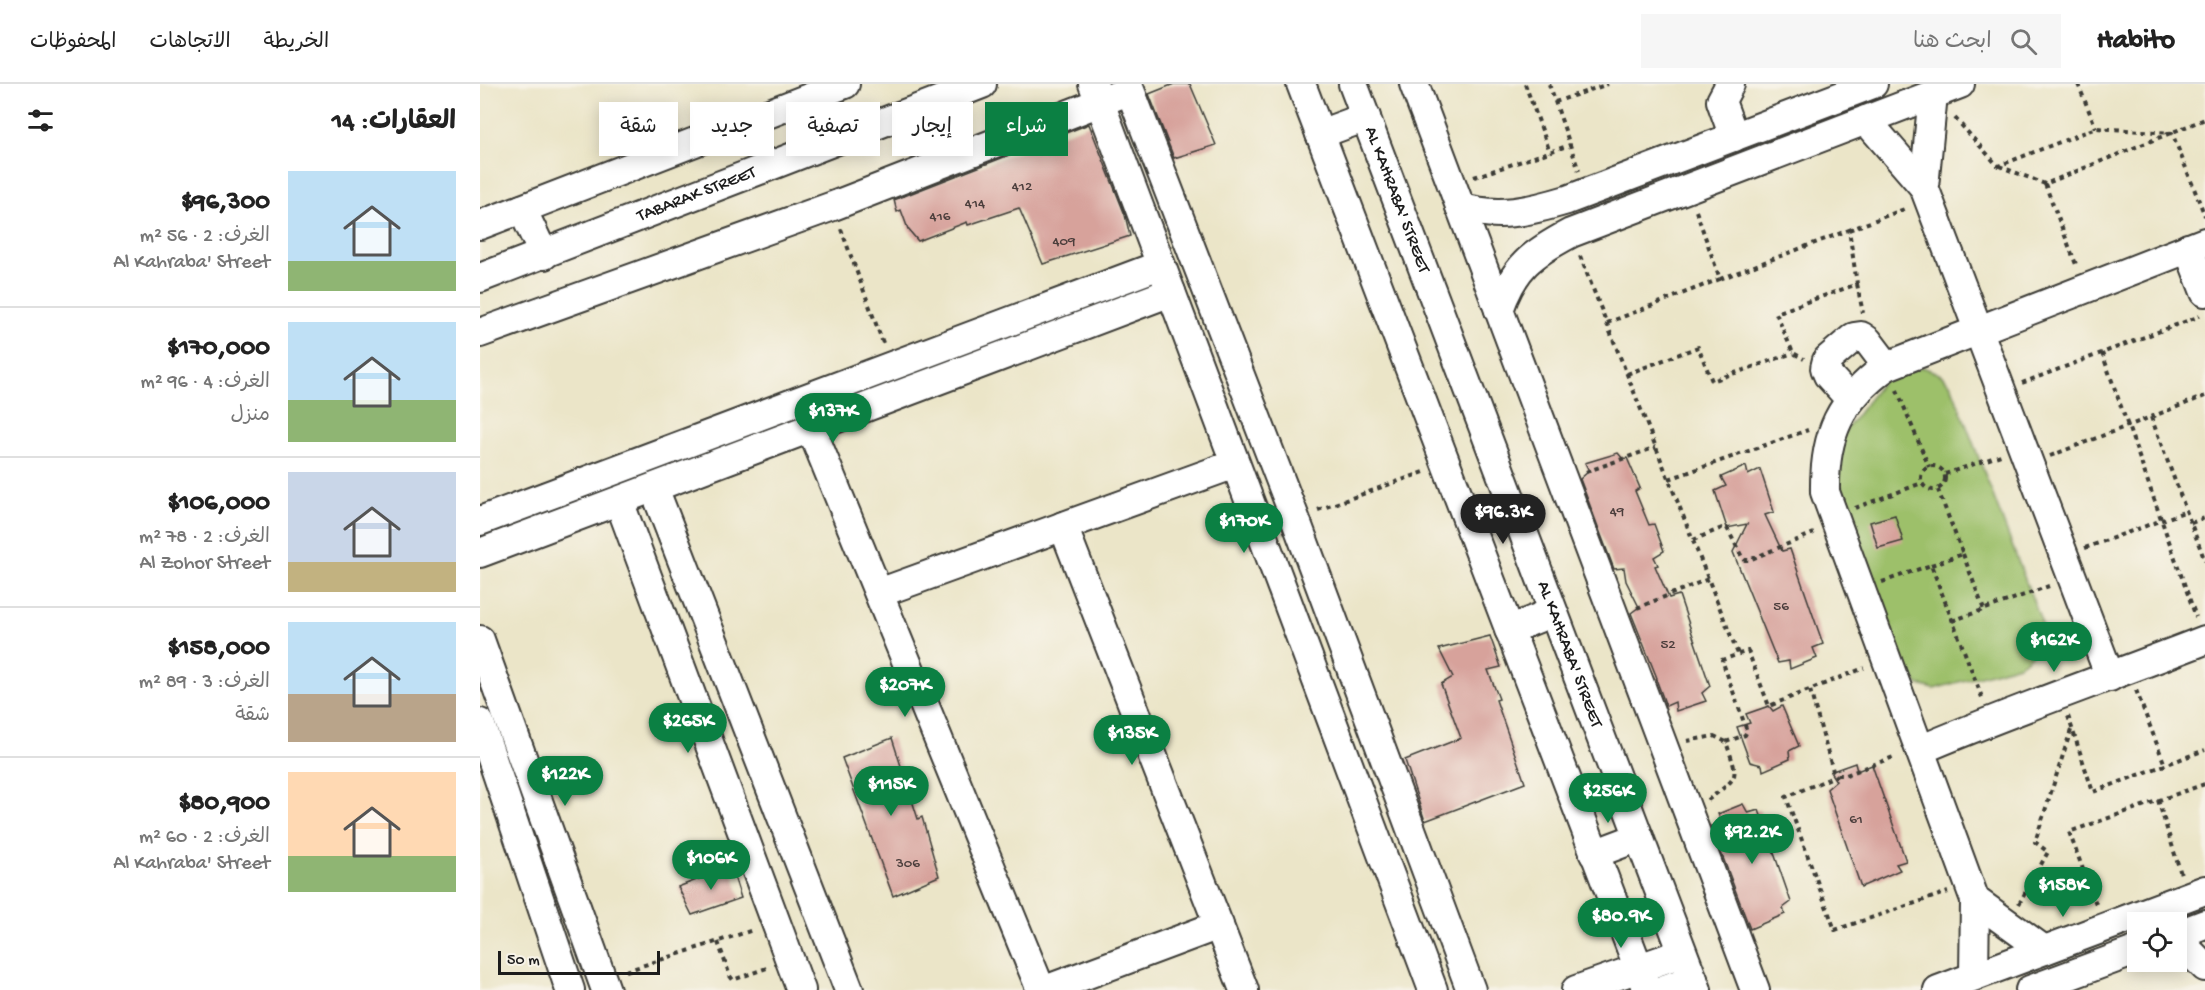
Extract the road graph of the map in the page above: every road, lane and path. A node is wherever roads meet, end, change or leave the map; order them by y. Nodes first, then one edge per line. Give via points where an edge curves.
1 (845, 84) edge
2 (982, 84) edge
3 (1301, 84) edge
4 (1353, 84) edge
5 (1414, 84) edge
6 (1525, 84) edge
7 (1549, 84) edge
8 (1608, 84) edge
9 (1730, 84) edge
10 (1873, 84) edge
11 (1960, 84) edge
12 (2078, 84) edge
13 (1138, 87) edge
14 (1096, 93) edge
15 (1815, 94) edge
16 (1933, 94) junction
17 (1555, 102) junction
18 (1366, 117) junction
19 (2205, 119) edge
20 (1866, 120) junction
21 (2096, 128) junction
22 (2172, 133) junction
23 (1320, 134) junction
24 (1734, 136) junction
25 (1570, 145) junction
26 (1550, 152) junction
27 (1998, 166) junction
28 (1469, 167) dead end
29 (2045, 184) junction
30 (1687, 188) junction
31 (1586, 193) junction
32 (1926, 194) junction
33 (833, 206) junction
34 (1460, 207) junction
35 (522, 209) junction
36 (2205, 216) edge
37 (480, 225) edge
38 (1849, 230) junction
39 (1571, 233) junction
40 (2197, 245) edge
41 (543, 255) junction
42 (1160, 265) junction
43 (480, 278) edge
44 (1720, 279) junction
45 (2086, 288) junction
46 (1171, 292) junction
47 (2205, 292) edge
48 (1499, 310) junction
49 (2205, 314) edge
50 (1607, 323) junction
51 (1978, 330) junction
52 (480, 333) edge
53 (2102, 352) junction
54 (1793, 353) junction
55 (891, 366) junction
56 (1887, 366) junction
57 (1825, 368) junction
58 (1627, 374) junction
59 (2002, 390) junction
60 (2205, 396) edge
61 (1844, 409) junction
62 (2151, 417) junction
63 (2128, 426) junction
64 (811, 428) junction
65 (714, 433) junction
66 (1656, 447) junction
67 (2026, 456) junction
68 (723, 461) junction
69 (1235, 464) junction
70 (1445, 464) junction
71 (1929, 467) junction
72 (1945, 474) junction
73 (1669, 479) junction
74 (1563, 481) junction
75 (1922, 483) junction
76 (654, 488) junction
77 (1938, 490) junction
78 (619, 501) junction
79 (2187, 511) junction
80 (1295, 518) junction
81 (2205, 518) edge
82 (1835, 519) junction
83 (480, 521) edge
84 (2162, 521) junction
85 (2191, 523) junction
86 (1063, 526) junction
87 (1693, 540) junction
88 (480, 554) edge
89 (1963, 554) junction
90 (2205, 561) edge
91 (1931, 565) junction
92 (2068, 566) junction
93 (1708, 579) junction
94 (1861, 590) junction
95 (879, 593) junction
96 (1984, 610) junction
97 (1553, 612) junction
98 (1614, 617) junction
99 (1952, 621) junction
100 (1509, 630) junction
101 (480, 640) edge
102 (2204, 640) edge
103 (1738, 654) junction
104 (1886, 659) junction
105 (2119, 673) junction
106 (1810, 690) junction
107 (2061, 695) junction
108 (1362, 700) junction
109 (1329, 712) junction
110 (1991, 720) junction
111 (2072, 730) junction
112 (483, 738) edge
113 (1726, 742) junction
114 (1662, 745) junction
115 (1919, 748) junction
116 (2205, 750) edge
117 (2165, 765) junction
118 (1838, 775) junction
119 (2205, 784) edge
120 (2158, 800) junction
121 (1689, 815) junction
122 (1639, 837) junction
123 (1594, 854) junction
124 (1972, 892) junction
125 (2196, 893) edge
126 (776, 922) junction
127 (2008, 924) junction
128 (2205, 924) edge
129 (1219, 925) junction
130 (2105, 927) junction
131 (2187, 932) edge
132 (2187, 948) edge
133 (2044, 950) junction
134 (1682, 953) junction
135 (2127, 954) edge
136 (2205, 967) edge
137 (1974, 976) junction
138 (1642, 979) edge
139 (604, 984) edge
140 (1695, 985) edge
141 (570, 990) edge
142 (801, 990) edge
143 (849, 990) edge
144 (1043, 990) edge
145 (1244, 990) edge
146 (1433, 990) edge
147 (1471, 990) edge
148 (1576, 990) edge
149 (1662, 990) edge
150 (1755, 990) edge
151 (1938, 990) edge
152 (2030, 990) edge

1 - 35 street
2 - 41 street, TABARAK STREET
3 - 23 street
4 - 18 street, AL KAHRABA' STREET
5 - 34 street
6 - 26 path
7 - 17 path
8 - 17 path
9 - 24 street via 1721,101
10 - 15 street
11 - 16 street
12 - 21 path
13 - 14 street
13 - 80 street
14 - 33 street
14 - 42 street
15 - 24 street
16 - 20 street
16 - 27 path
16 - 32 street
17 - 25 path
18 - 23 street
18 - 97 street, AL KAHRABA' STREET
19 - 22 path
20 - 30 street
20 - 32 street
21 - 22 path
21 - 27 path
22 - 29 path
22 - 36 path
23 - 70 street
24 - 31 street
25 - 26 path
25 - 31 path
26 - 28 path via 1474,177
27 - 29 path
29 - 45 path
30 - 39 street
30 - 44 path
31 - 34 street via 1510,213 1480,213
32 - 38 path
32 - 51 street
33 - 52 street
33 - 55 path
34 - 48 street
35 - 37 street
35 - 41 street
38 - 44 path
38 - 54 path via 1857,284 1776,313
39 - 48 street via 1524,264 1507,286
39 - 50 path
40 - 45 street
40 - 47 street
41 - 43 street, TABARAK STREET
42 - 46 street
42 - 55 street
44 - 50 path
45 - 51 street
46 - 64 street
46 - 69 street
48 - 74 street
49 - 53 path
50 - 58 path
51 - 56 street
51 - 59 street
53 - 59 path
53 - 63 path
54 - 57 path
54 - 58 path via 1712,381 1698,347
55 - 65 street
56 - 57 street via 1861,336 1854,337 1827,360
56 - 61 street via 1867,380
56 - 71 path
57 - 61 street
58 - 66 path
59 - 67 street
60 - 62 path
61 - 73 path
61 - 82 street via 1828,443 1824,467 1825,492
62 - 63 path
62 - 79 path
63 - 67 path
63 - 84 path
64 - 68 street
64 - 95 street
65 - 68 street
65 - 83 street
66 - 73 path
66 - 74 path
67 - 72 path
67 - 92 street
68 - 76 street
69 - 86 street
69 - 109 street
70 - 80 path
70 - 100 street
71 - 72 path via 1937,466
71 - 75 path via 1921,475
72 - 77 path via 1945,482
73 - 87 path
74 - 98 street
75 - 77 path via 1928,490
75 - 82 path
76 - 78 street
76 - 143 street
77 - 89 path
78 - 88 street
78 - 126 street
79 - 84 path
79 - 85 path
80 - 108 street
81 - 85 path
82 - 87 path via 1749,560 1744,560 1727,528
82 - 94 street
84 - 92 path
84 - 102 path
85 - 90 path
86 - 95 street
86 - 129 street
87 - 93 path
89 - 91 path
89 - 96 path
91 - 94 path
91 - 99 path
92 - 96 path
92 - 105 street
93 - 98 path
93 - 103 path
94 - 104 street
95 - 144 street
96 - 99 path
97 - 100 street
97 - 122 street, AL KAHRABA' STREET
98 - 114 street
99 - 110 path
100 - 123 street
101 - 139 street
102 - 105 street
103 - 106 path via 1748,651 1769,706
103 - 113 path via 1722,660 1747,731
104 - 106 path
104 - 115 street
105 - 107 street
105 - 117 path
106 - 118 path via 1833,771
107 - 110 street
107 - 111 path
108 - 109 street
108 - 147 street
109 - 146 street
110 - 115 street
111 - 117 path via 2093,792
111 - 127 path via 2035,842 2048,852
112 - 141 street
113 - 114 path via 1714,736
113 - 121 path via 1736,771 1734,778
114 - 121 street
115 - 118 path via 1846,776
115 - 124 street
116 - 117 path
118 - 124 path via 1786,797 1835,930
119 - 120 path
120 - 125 path
120 - 130 path via 2069,832
121 - 150 street
122 - 123 street
122 - 134 street, AL KAHRABA' STREET
123 - 138 street
124 - 127 street
124 - 137 street
125 - 130 street
126 - 139 path
126 - 142 street
127 - 133 street
128 - 131 street
129 - 144 street
129 - 145 street
130 - 133 street
132 - 136 street
133 - 137 street
134 - 138 street
134 - 140 street, AL KAHRABA' STREET
135 - 152 street
137 - 151 street
138 - 148 street
140 - 149 street

